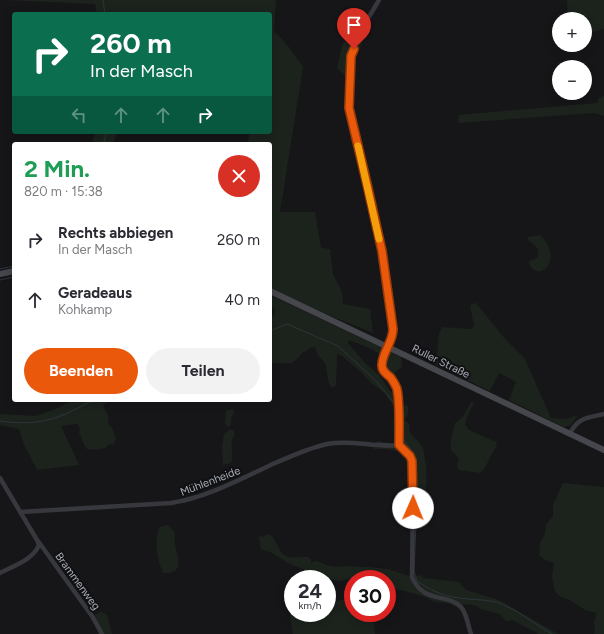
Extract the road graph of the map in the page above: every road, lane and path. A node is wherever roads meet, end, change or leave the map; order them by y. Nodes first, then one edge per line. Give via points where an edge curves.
1 (379, 0) edge
2 (12, 271) edge
3 (0, 274) edge
4 (272, 292) edge
5 (388, 346) junction
6 (604, 414) edge
7 (570, 433) junction
8 (399, 445) junction
9 (604, 450) edge
10 (0, 478) edge
11 (20, 512) junction
12 (37, 540) junction
13 (0, 573) edge
14 (102, 634) edge
15 (471, 634) edge

1 - 5 street via 357,37 351,56 349,108 382,251 393,329
2 - 3 main road
4 - 5 main road, Ruller Straße
5 - 7 main road, Ruller Straße
5 - 8 street via 382,369 391,378 397,390
6 - 7 street via 578,422
7 - 9 main road, Ruller Straße
8 - 11 street, Mühlenheide via 328,444 309,449 207,494 171,504
8 - 15 street via 412,461 412,577 418,587 428,595 452,602 462,608
10 - 11 street, Brammenweg
11 - 12 street, Brammenweg
12 - 13 street via 39,545 34,553
12 - 14 street, Brammenweg via 92,616

